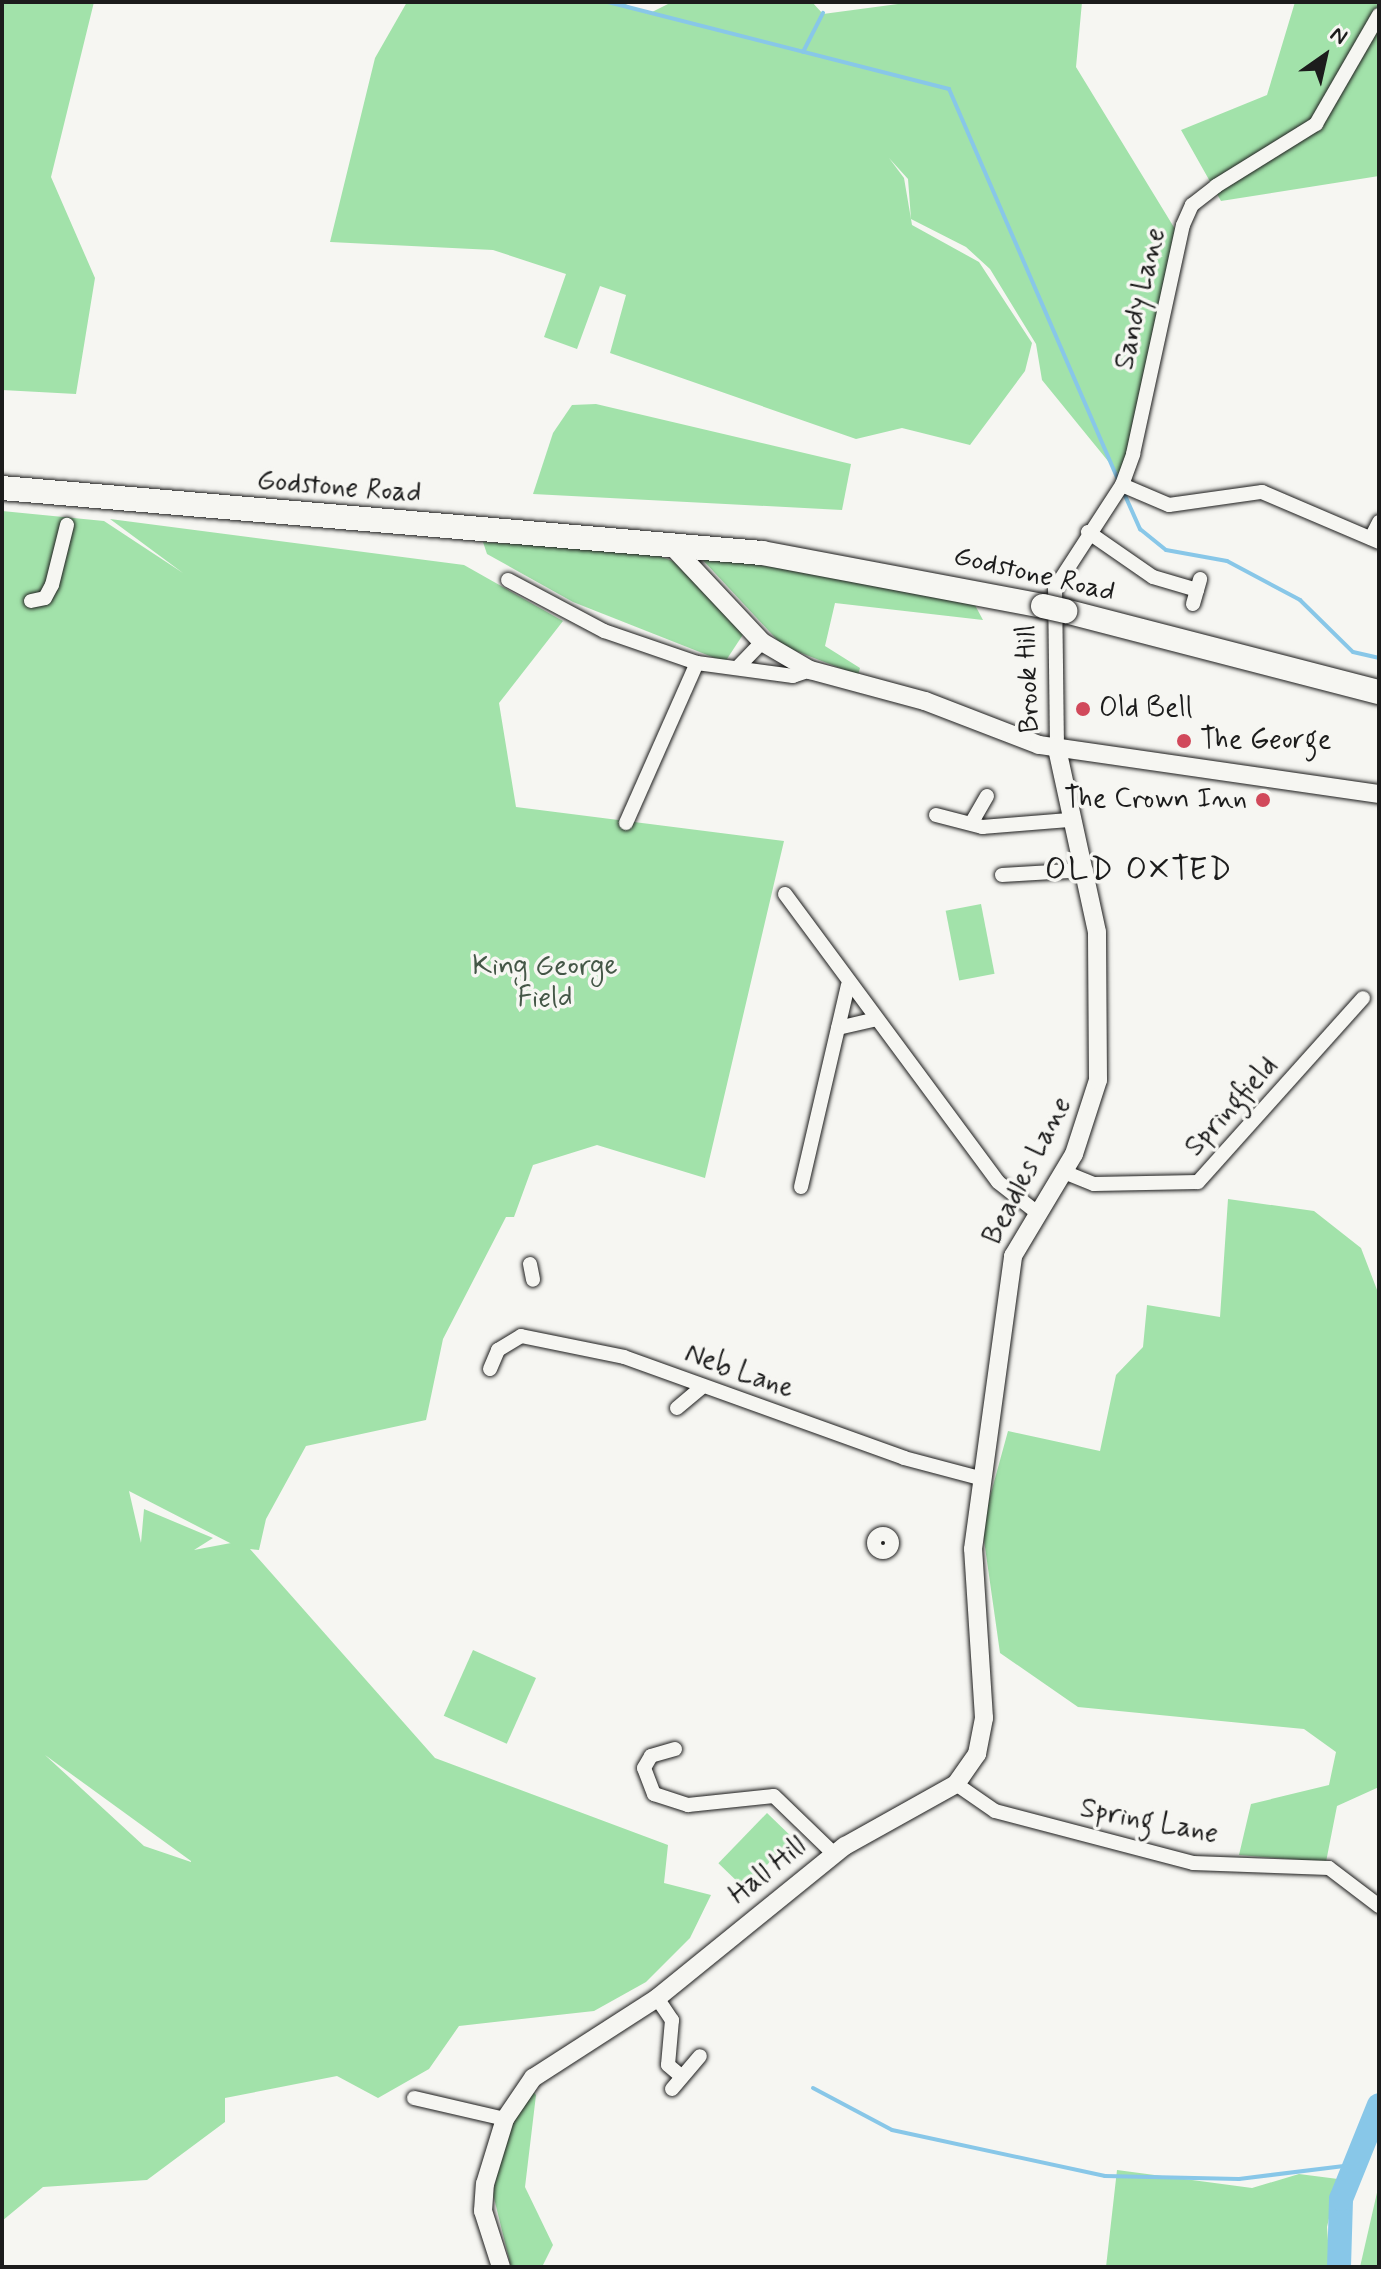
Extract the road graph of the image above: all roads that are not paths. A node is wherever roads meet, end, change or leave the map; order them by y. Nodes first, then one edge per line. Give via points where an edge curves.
1 (1379, 15) edge
2 (2, 488) edge
3 (1119, 489) junction
4 (1379, 522) edge
5 (67, 525) dead end
6 (1088, 532) junction
7 (1375, 540) edge
8 (670, 544) junction
9 (508, 580) dead end
10 (1197, 591) dead end
11 (31, 601) dead end
12 (762, 642) junction
13 (697, 663) junction
14 (737, 668) junction
15 (810, 670) junction
16 (1379, 692) edge
17 (1057, 748) junction
18 (1379, 794) edge
19 (987, 796) dead end
20 (936, 815) dead end
21 (1069, 820) junction
22 (972, 822) junction
23 (626, 823) dead end
24 (1086, 870) junction
25 (1002, 875) dead end
26 (785, 894) dead end
27 (848, 985) junction
28 (1363, 998) dead end
29 (874, 1020) junction
30 (838, 1028) junction
31 (1064, 1172) junction
32 (801, 1187) dead end
33 (1035, 1211) junction
34 (530, 1264) dead end
35 (533, 1280) dead end
36 (490, 1369) dead end
37 (703, 1386) junction
38 (677, 1408) dead end
39 (983, 1479) junction
40 (675, 1749) dead end
41 (956, 1784) junction
42 (834, 1854) junction
43 (1379, 1906) edge
44 (657, 1998) junction
45 (700, 2056) dead end
46 (680, 2075) junction
47 (672, 2089) dead end
48 (414, 2098) dead end
49 (505, 2119) junction
50 (501, 2267) edge

1 - 3 street, Sandy Lane via 1316,124 1192,205
2 - 8 main road, Godstone Road
3 - 6 street, Brook Hill
3 - 7 street via 1169,505 1262,492
4 - 7 street
5 - 11 street via 52,585 45,598
6 - 10 street via 1153,577
6 - 17 street, Brook Hill via 1062,567 1052,599
8 - 12 street
8 - 16 main road, Godstone Road via 846,564 1054,609
9 - 13 street via 604,631
12 - 14 street
12 - 15 street
13 - 14 street
13 - 23 street
14 - 15 street via 793,676
15 - 17 street
17 - 18 street
17 - 21 street, Beadles Lane
19 - 22 street
20 - 22 street
21 - 22 street
21 - 24 street, Beadles Lane
24 - 25 street
24 - 31 street, Beadles Lane via 1097,942 1098,1080
26 - 27 street
27 - 29 street
27 - 30 street
28 - 31 street, Springfield via 1198,1182 1094,1184
29 - 30 street
29 - 33 street via 998,1182
30 - 32 street
31 - 33 street, Beadles Lane
33 - 39 street, Beadles Lane via 1013,1256
34 - 35 street
36 - 37 street, Neb Lane via 498,1350 521,1336 624,1357
37 - 38 street
37 - 39 street, Neb Lane
39 - 41 street via 972,1584 983,1735
40 - 42 street via 651,1756 644,1768 654,1794 688,1805 774,1796
41 - 42 street, Hall Hill
41 - 43 street, Spring Lane via 1005,1815 1193,1863 1329,1868
42 - 44 street, Hall Hill
44 - 46 street via 672,2020 668,2065
44 - 49 street, Hall Hill via 533,2078
45 - 46 street
46 - 47 street
48 - 49 street
49 - 50 street, Hall Hill via 483,2211

